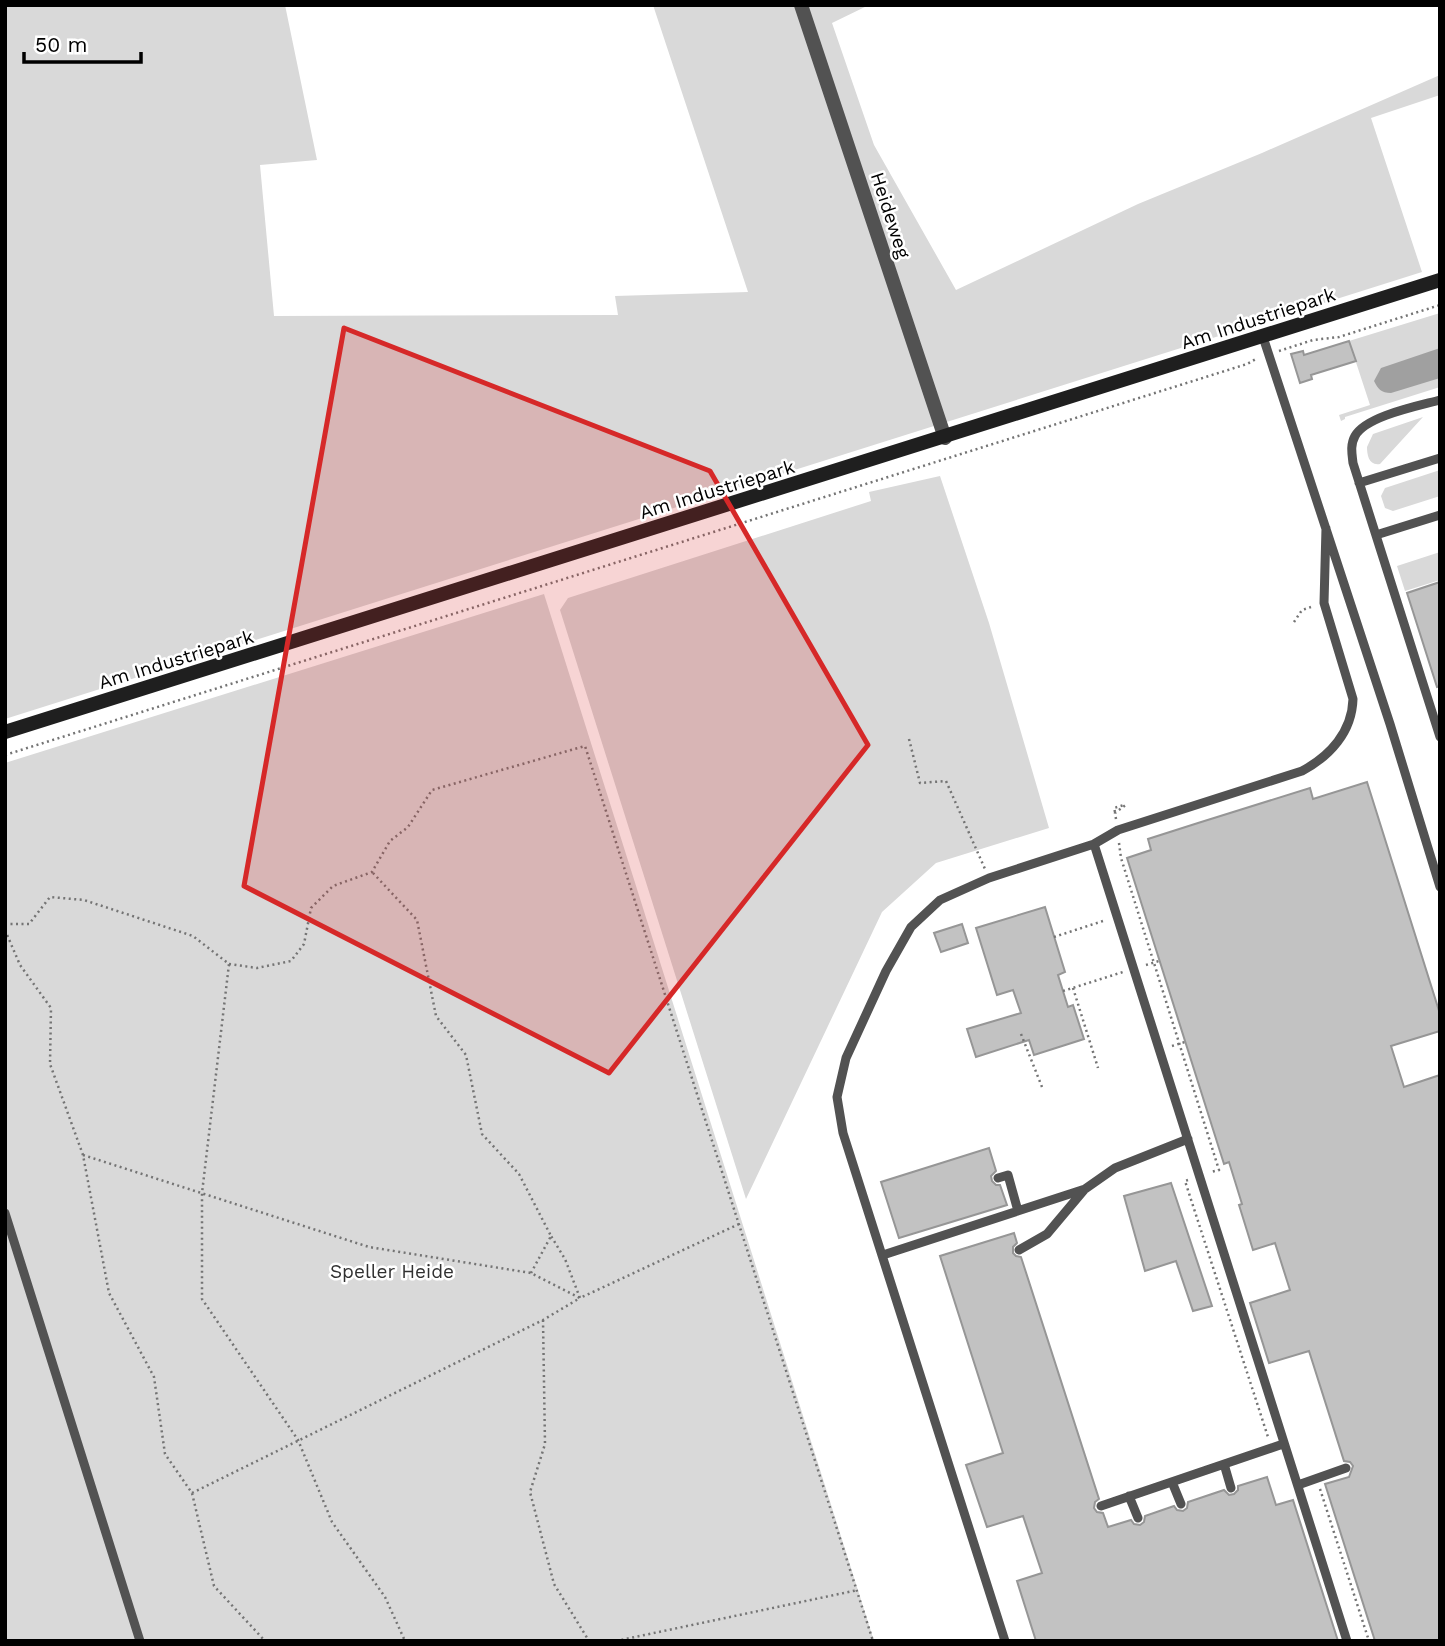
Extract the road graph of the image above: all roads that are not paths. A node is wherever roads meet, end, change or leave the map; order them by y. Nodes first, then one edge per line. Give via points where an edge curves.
1 (801, 5) edge
2 (1440, 280) edge
3 (1263, 337) junction
4 (1440, 400) edge
5 (944, 438) junction
6 (1440, 458) edge
7 (1359, 483) junction
8 (1440, 515) edge
9 (1326, 528) junction
10 (1376, 535) junction
11 (5, 733) edge
12 (1440, 737) edge
13 (1094, 844) junction
14 (1440, 887) edge
15 (1188, 1139) junction
16 (998, 1178) dead end
17 (1085, 1189) junction
18 (1018, 1211) junction
19 (5, 1213) edge
20 (1019, 1250) dead end
21 (883, 1255) junction
22 (1283, 1444) junction
23 (1224, 1464) junction
24 (1346, 1468) dead end
25 (1172, 1482) junction
26 (1298, 1485) junction
27 (1231, 1488) dead end
28 (1129, 1496) junction
29 (1181, 1504) dead end
30 (1101, 1506) dead end
31 (1138, 1518) dead end
32 (141, 1641) edge
33 (1005, 1641) edge
34 (1347, 1641) edge

1 - 5 street, Heideweg
2 - 3 street, Am Industriepark
3 - 5 street, Am Industriepark
3 - 9 lane
4 - 7 lane via 1370,422 1359,430 1351,450
5 - 11 street, Am Industriepark
6 - 7 lane
7 - 10 lane
8 - 10 lane
9 - 13 lane via 1324,603 1353,699 1352,713 1337,744 1302,771 1118,830
9 - 14 lane
10 - 12 lane
13 - 15 lane
13 - 21 lane via 989,878 940,900 911,927 886,971 846,1058 837,1097 843,1133
15 - 17 lane via 1115,1168
15 - 22 lane
16 - 18 lane via 1008,1175
17 - 18 lane
17 - 20 lane via 1047,1234
18 - 21 lane
19 - 32 lane
21 - 33 lane
22 - 23 lane
22 - 26 lane
23 - 25 lane
23 - 27 lane
24 - 26 lane
25 - 28 lane
25 - 29 lane
26 - 34 lane
28 - 30 lane
28 - 31 lane

